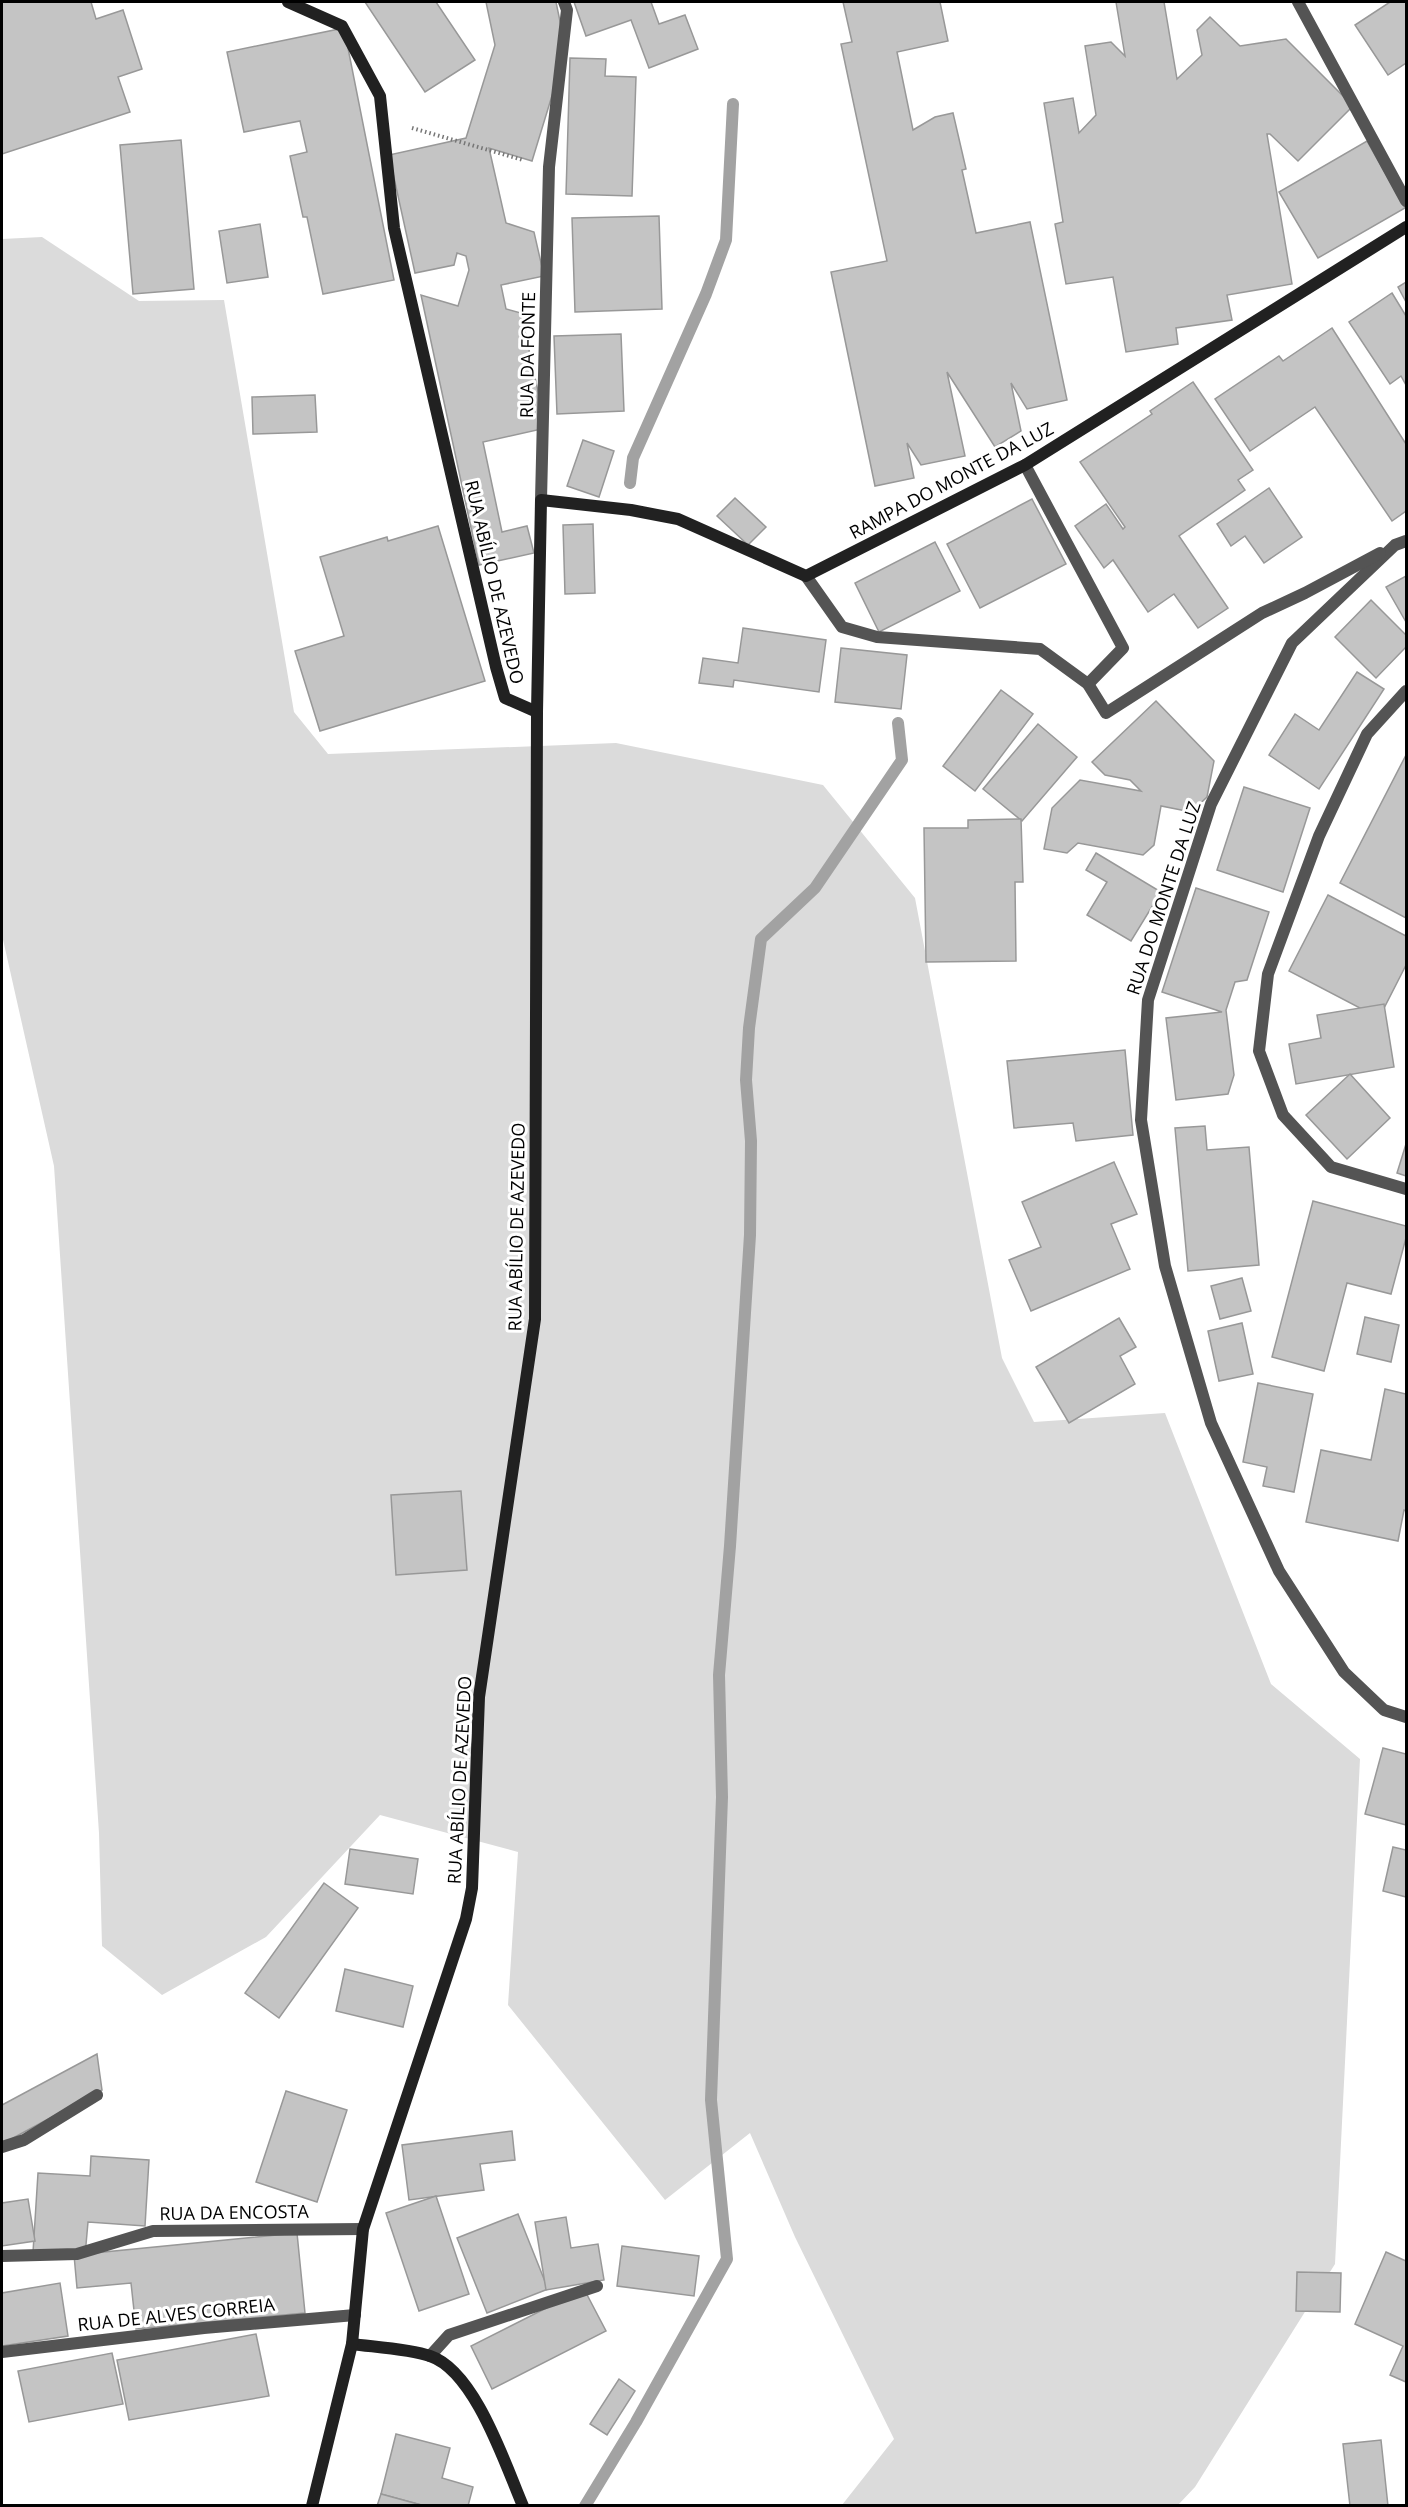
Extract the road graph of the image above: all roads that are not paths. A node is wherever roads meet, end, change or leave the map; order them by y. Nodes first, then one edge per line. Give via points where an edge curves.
1 (288, 2) edge
2 (564, 2) edge
3 (1298, 2) edge
4 (1407, 201) edge
5 (1407, 226) edge
6 (1025, 465) junction
7 (541, 500) junction
8 (1401, 543) edge
9 (806, 576) junction
10 (1088, 684) junction
11 (1407, 691) edge
12 (537, 712) junction
13 (1407, 1189) edge
14 (1407, 1717) edge
15 (98, 2095) dead end
16 (2, 2147) edge
17 (363, 2229) junction
18 (2, 2256) edge
19 (597, 2286) dead end
20 (355, 2315) junction
21 (352, 2344) junction
22 (2, 2352) edge
23 (430, 2356) junction
24 (312, 2505) edge
25 (524, 2505) edge

1 - 12 street, RUA ABÍLIO DE AZEVEDO via 342,26 380,96 394,228 496,667 505,698
2 - 7 street, RUA DA FONTE via 567,10 549,167
3 - 4 street
5 - 6 street, RAMPA DO MONTE DA LUZ
6 - 9 street, RAMPA DO MONTE DA LUZ
6 - 10 street via 1122,648
7 - 9 street via 678,519
7 - 12 street, RUA DA FONTE
8 - 10 street via 1262,613 1106,713
8 - 14 street, RUA DO MONTE DA LUZ via 1292,643 1210,804 1148,1000 1141,1120 1165,1266 1210,1423 1279,1571 1344,1672 1384,1710
9 - 10 street via 842,627 877,637 1040,649
11 - 13 street via 1367,734 1319,836 1268,974 1259,1051 1283,1115 1331,1167
12 - 17 street, RUA ABÍLIO DE AZEVEDO via 535,1319 479,1697 472,1888 466,1919
15 - 16 street via 24,2140
17 - 18 street, RUA DA ENCOSTA via 153,2231 77,2254
17 - 20 street, RUA ABÍLIO DE AZEVEDO
19 - 23 street via 449,2335
20 - 21 street, RUA ABÍLIO DE AZEVEDO
20 - 22 street, RUA DE ALVES CORREIA
21 - 23 street
21 - 24 street, RUA ABÍLIO DE AZEVEDO
23 - 25 street via 457,2374 484,2414

